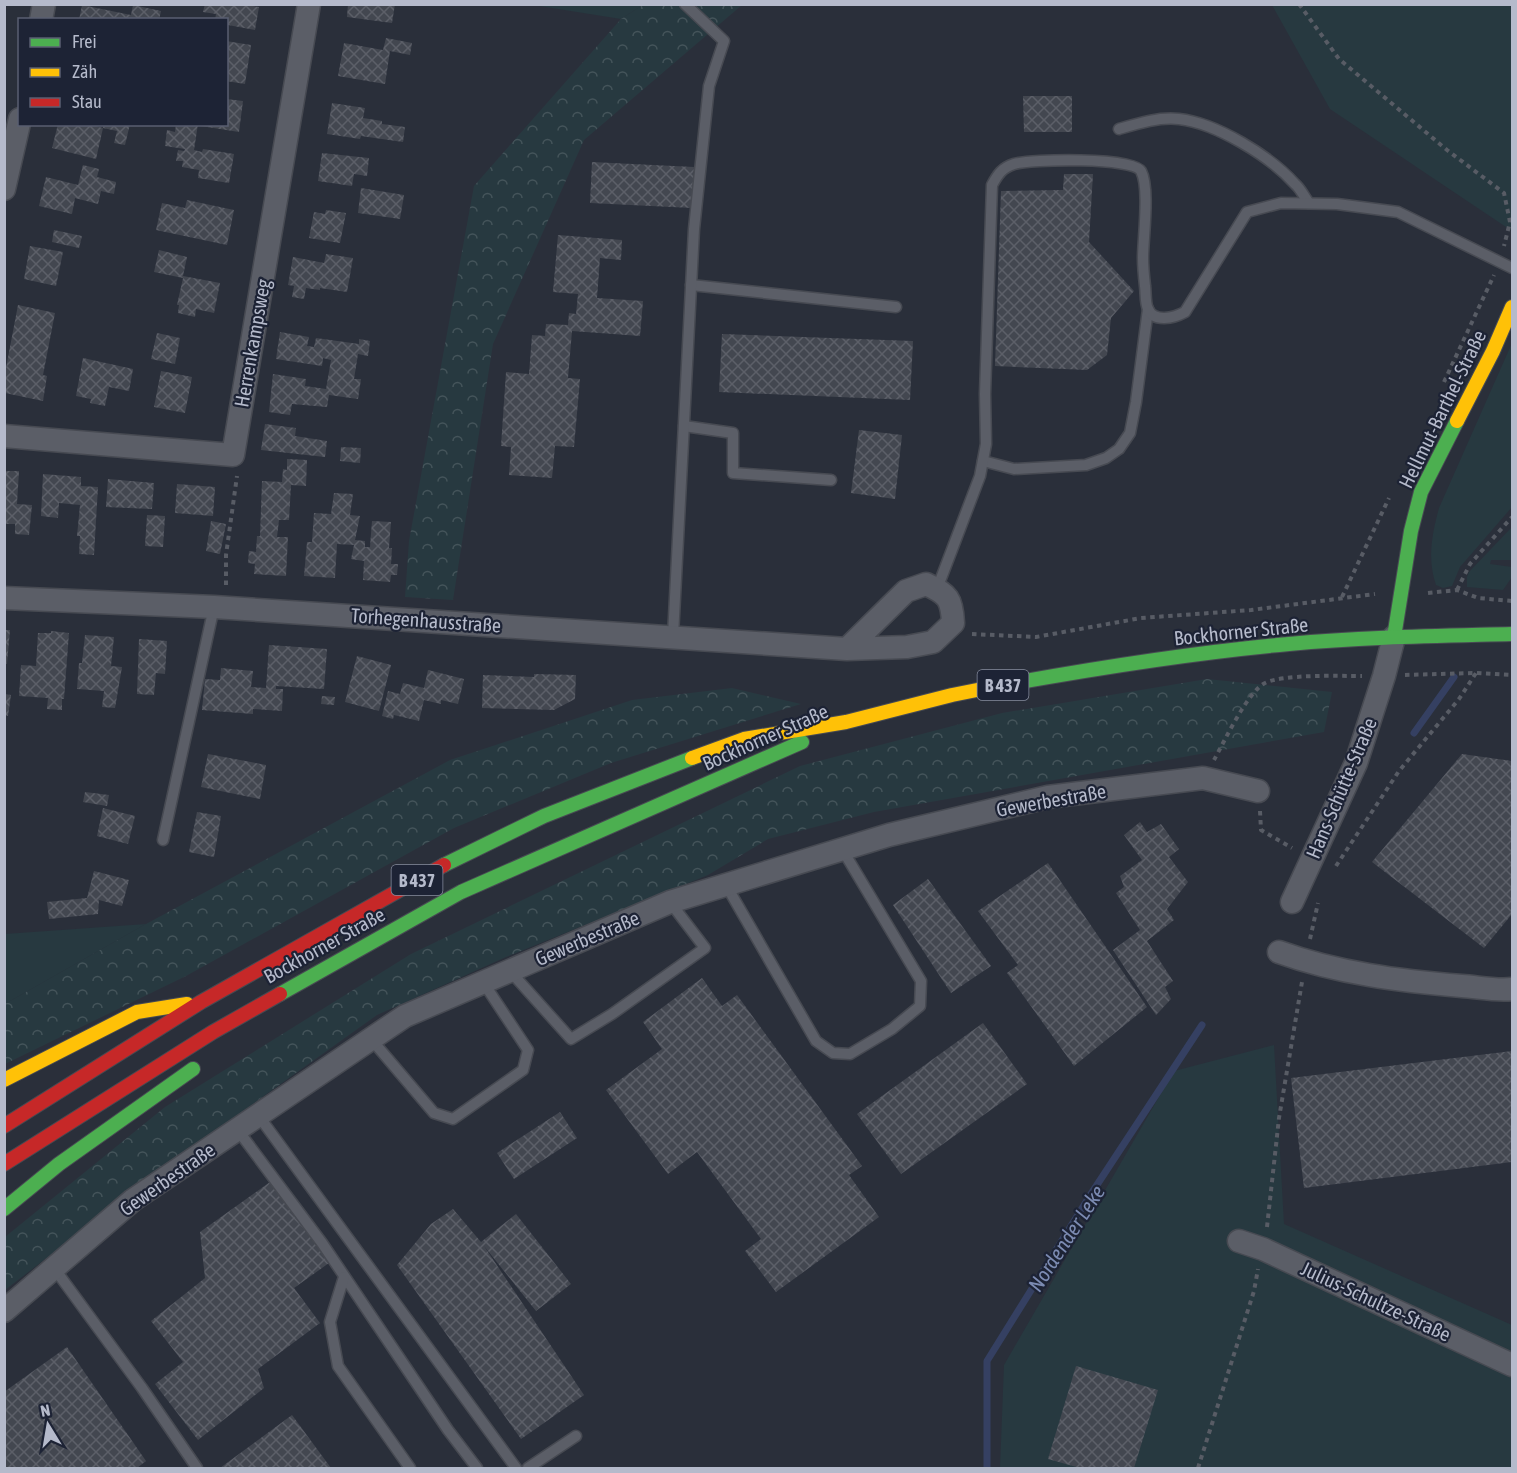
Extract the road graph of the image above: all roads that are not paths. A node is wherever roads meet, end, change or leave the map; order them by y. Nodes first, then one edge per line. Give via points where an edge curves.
1 (309, 4) edge
2 (685, 4) edge
3 (18, 126) edge
4 (1119, 129) dead end
5 (4, 189) edge
6 (1309, 203) junction
7 (1512, 268) edge
8 (691, 285) junction
9 (896, 307) dead end
10 (1512, 307) edge
11 (1148, 309) junction
12 (684, 426) junction
13 (4, 436) edge
14 (983, 461) junction
15 (831, 480) dead end
16 (937, 589) junction
17 (4, 598) edge
18 (220, 607) junction
19 (1512, 634) edge
20 (673, 636) junction
21 (1394, 637) junction
22 (847, 649) junction
23 (846, 722) junction
24 (1258, 791) road end
25 (163, 840) dead end
26 (842, 849) junction
27 (726, 885) junction
28 (670, 902) junction
29 (1292, 902) dead end
30 (1279, 952) dead end
31 (510, 971) junction
32 (483, 982) junction
33 (1512, 990) edge
34 (201, 1002) junction
35 (213, 1032) junction
36 (371, 1039) junction
37 (4, 1080) edge
38 (258, 1115) junction
39 (4, 1126) edge
40 (237, 1130) junction
41 (4, 1164) edge
42 (4, 1209) edge
43 (1239, 1241) dead end
44 (54, 1268) junction
45 (344, 1276) junction
46 (4, 1311) edge
47 (1512, 1365) edge
48 (576, 1436) dead end
49 (197, 1468) edge
50 (410, 1468) edge
51 (477, 1468) edge
52 (516, 1468) edge
53 (528, 1468) edge

1 - 13 street, Herrenkampsweg via 233,455
2 - 8 lane via 724,41 709,86
3 - 5 street
4 - 6 lane via 1147,120 1179,119 1227,133 1296,184
6 - 7 lane via 1398,212
6 - 11 lane via 1281,203 1247,212 1185,312 1159,318
8 - 9 lane
8 - 12 lane
10 - 21 main road, Hellmut-Barthel-Straße via 1421,492
11 - 14 lane via 1130,433 1119,449 1086,465 1014,469
11 - 14 lane via 1143,260 1145,192 1138,168 1112,161 1040,162 1016,163 999,171 992,185
12 - 15 lane via 733,433 733,473
12 - 20 lane
14 - 16 lane
16 - 22 street via 927,584 906,591
16 - 22 street, Torhegenhausstraße via 952,604 953,623 933,642
17 - 18 street, Torhegenhausstraße
18 - 20 street, Torhegenhausstraße
18 - 25 lane
19 - 21 main road, B 437
20 - 22 street, Torhegenhausstraße
21 - 23 main road, Bockhorner Straße / B 437 via 1258,646 1077,672 952,695
21 - 29 street, Hans-Schütte-Straße via 1356,763
23 - 34 main road, Bockhorner Straße / B 437 via 744,739 544,816 448,863
23 - 35 main road, Bockhorner Straße / B 437 via 461,892
24 - 26 street, Gewerbestraße via 1203,778 1048,797
26 - 27 street, Gewerbestraße
26 - 27 lane via 921,981 920,1006 892,1029 850,1054 833,1053 816,1041
27 - 28 street, Gewerbestraße
28 - 31 street, Gewerbestraße
28 - 31 lane via 705,948 571,1039
30 - 33 street via 1305,962 1414,982
31 - 32 street, Gewerbestraße
32 - 36 street, Gewerbestraße via 405,1016
32 - 36 lane via 528,1050 523,1070 453,1119 434,1113
34 - 37 main road via 137,1012
34 - 39 main road, Bockhorner Straße / B 437
35 - 41 main road, Bockhorner Straße / B 437
35 - 42 main road via 194,1068 58,1164
36 - 38 street, Gewerbestraße
38 - 40 street, Gewerbestraße
38 - 52 lane
40 - 44 street, Gewerbestraße via 133,1200
40 - 45 lane
43 - 47 street, Julius-Schultze-Straße
44 - 46 street, Gewerbestraße
44 - 49 lane
45 - 50 lane via 330,1322 338,1366
45 - 51 lane
48 - 53 lane

